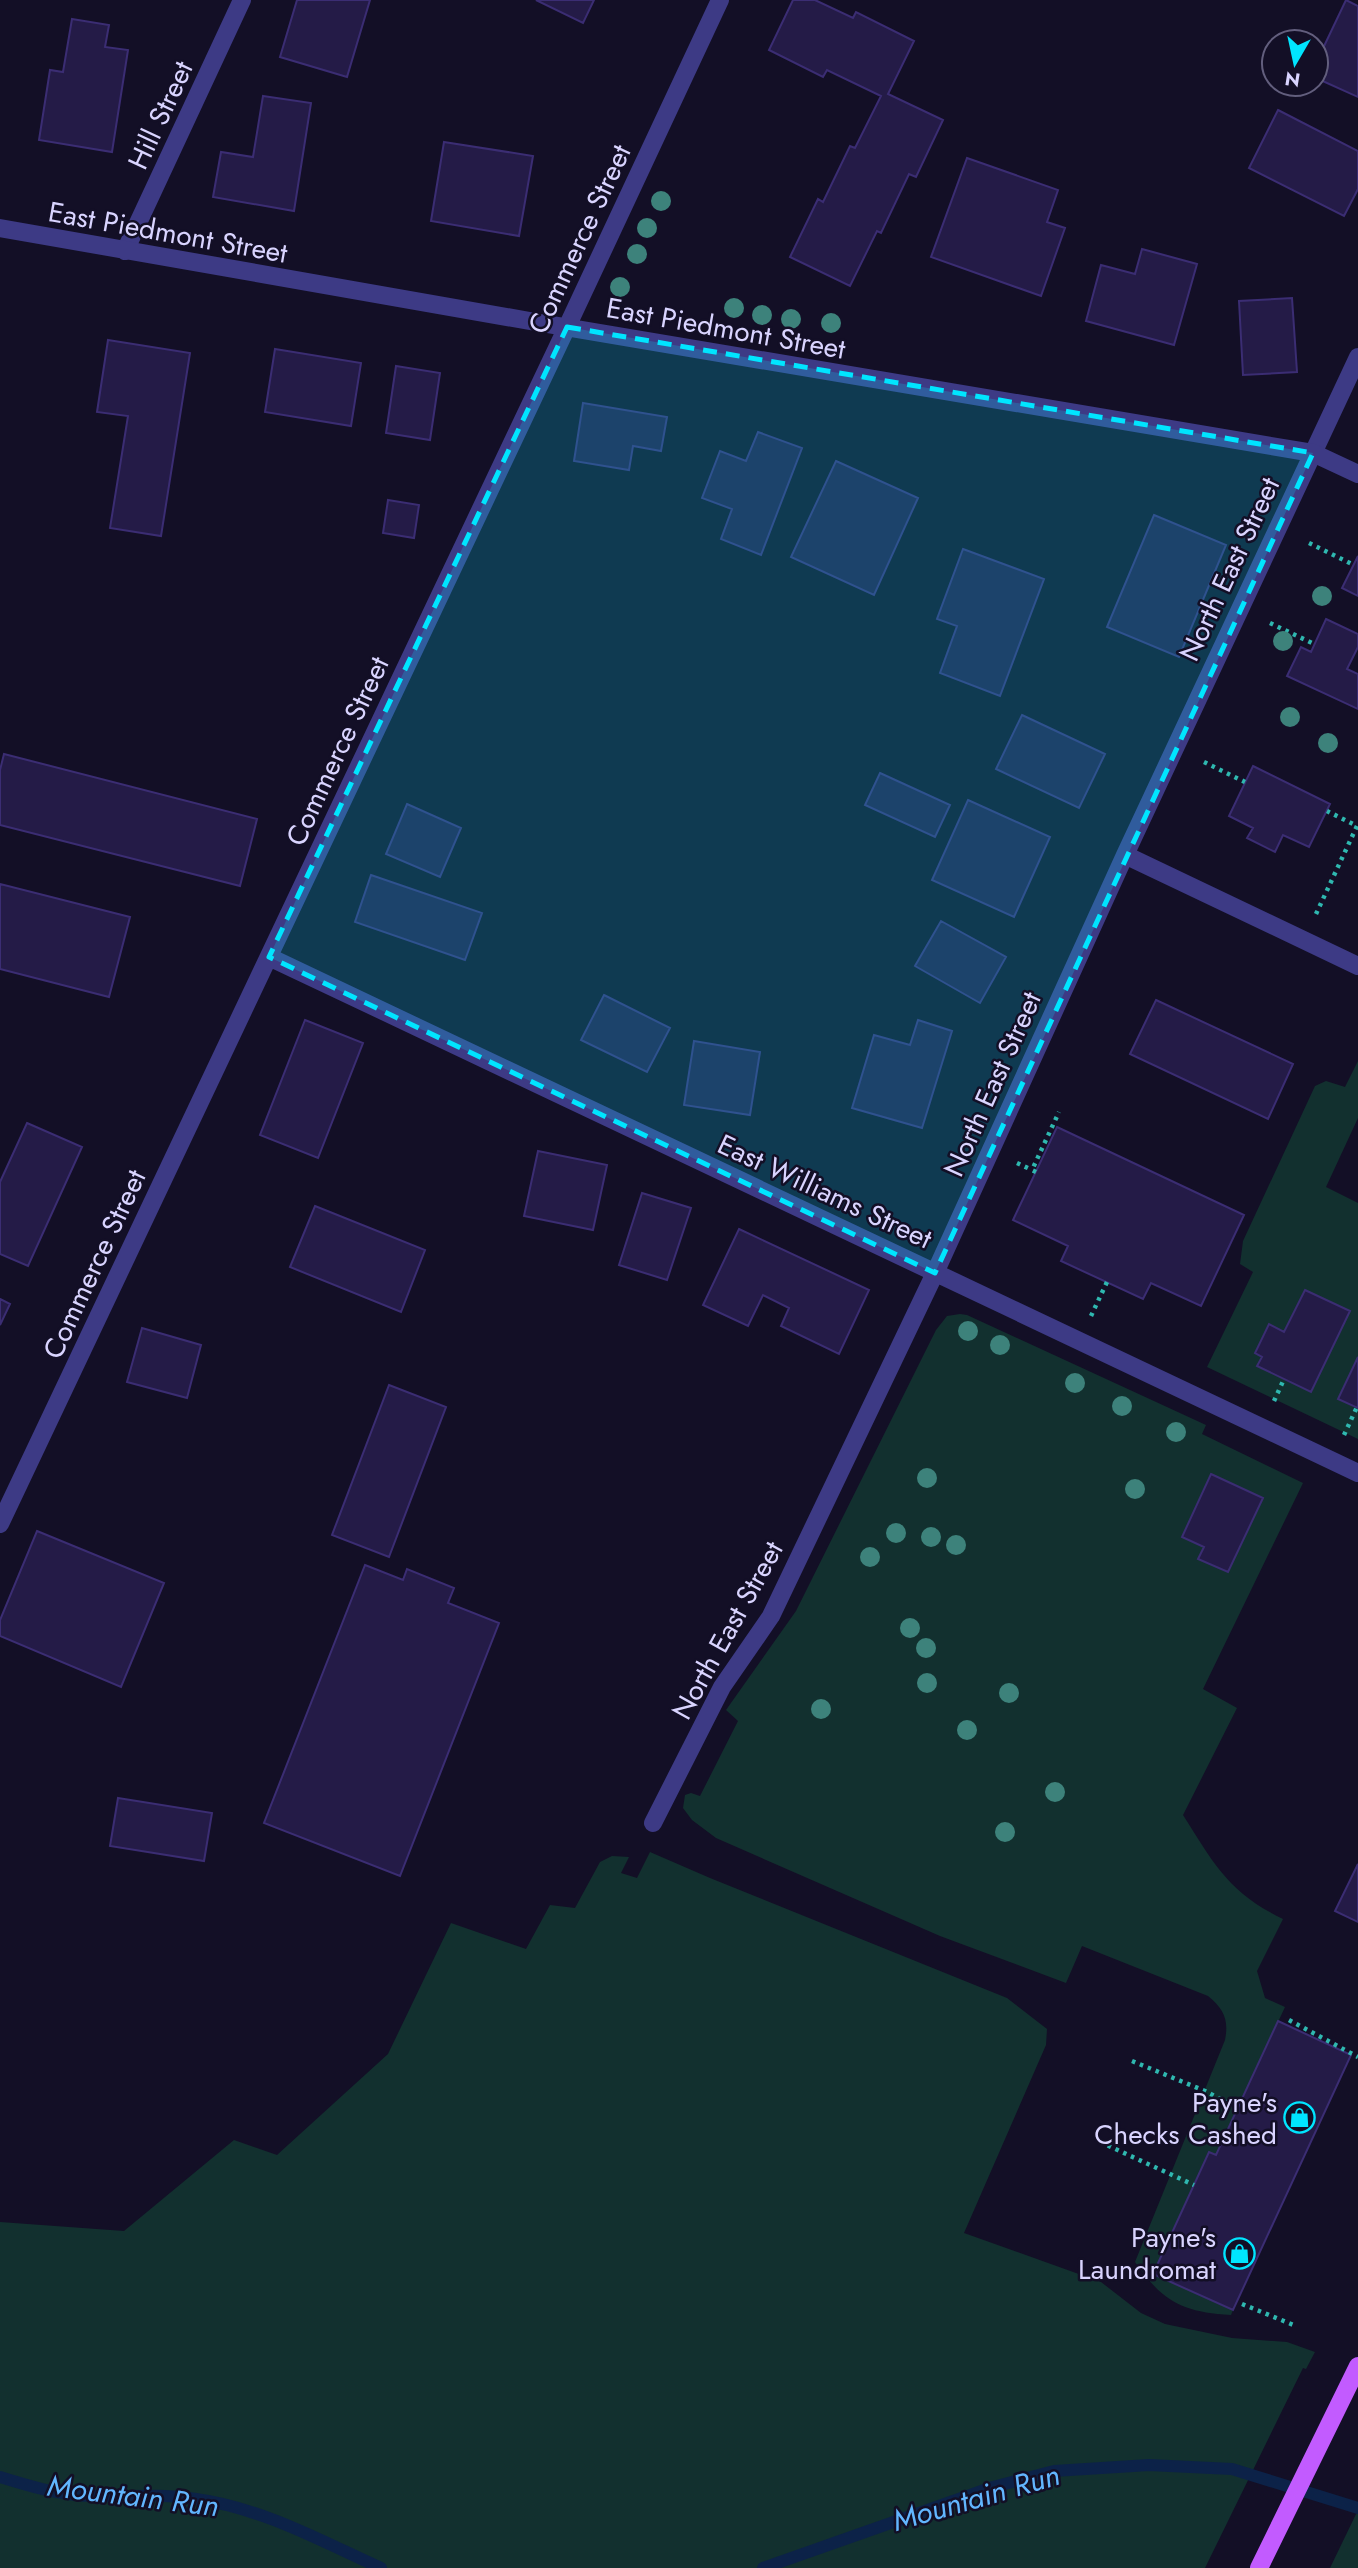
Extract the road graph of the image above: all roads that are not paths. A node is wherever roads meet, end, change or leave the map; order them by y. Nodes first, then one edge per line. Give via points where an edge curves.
1 (242, 0) edge
2 (720, 0) edge
3 (0, 228) edge
4 (125, 251) junction
5 (567, 327) junction
6 (1358, 357) edge
7 (1313, 453) junction
8 (1358, 474) edge
9 (1125, 855) junction
10 (269, 957) junction
11 (1358, 966) edge
12 (935, 1273) junction
13 (1358, 1473) edge
14 (0, 1524) edge
15 (653, 1823) dead end
16 (1358, 2365) edge
17 (1263, 2560) edge

1 - 4 street, Hill Street
2 - 5 street, Commerce Street
3 - 4 street, East Piedmont Street
4 - 5 street, East Piedmont Street
5 - 7 street, East Piedmont Street
5 - 10 street, Commerce Street
6 - 7 street, North East Street
7 - 8 street, East Piedmont Street
7 - 9 street, North East Street
9 - 11 street
9 - 12 street, North East Street
10 - 12 street, East Williams Street
10 - 14 street, Commerce Street
12 - 13 street, East Williams Street
12 - 15 street, North East Street via 771,1616 722,1687
16 - 17 main road

